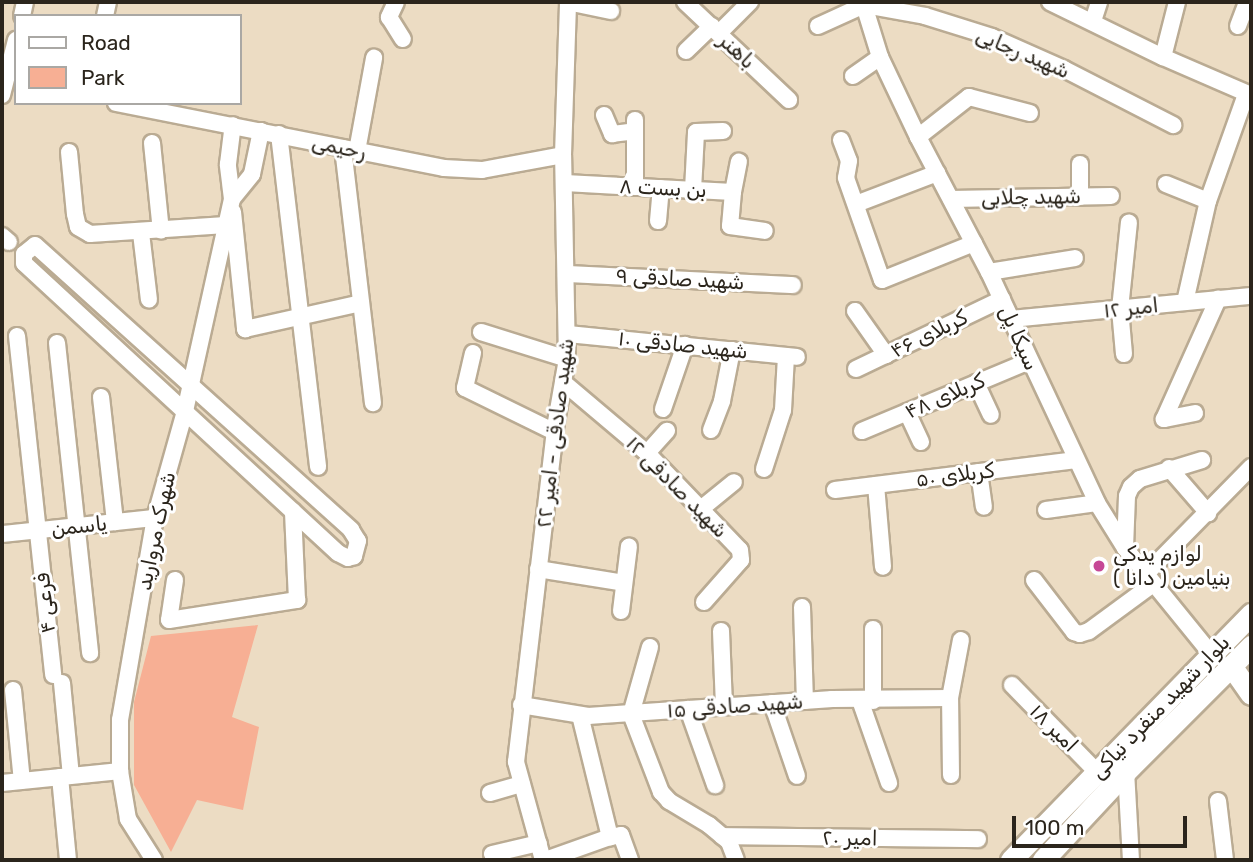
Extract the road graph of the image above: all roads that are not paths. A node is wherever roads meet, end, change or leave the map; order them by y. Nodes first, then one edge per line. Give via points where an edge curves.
1 (396, 2) edge
2 (568, 2) edge
3 (685, 2) edge
4 (750, 2) edge
5 (1050, 2) edge
6 (1099, 2) edge
7 (1177, 2) edge
8 (1247, 2) edge
9 (864, 4) edge
10 (611, 11) dead end
11 (1093, 21) junction
12 (818, 26) dead end
13 (1238, 26) dead end
14 (715, 30) junction
15 (403, 39) dead end
16 (14, 49) edge
17 (686, 51) dead end
18 (880, 57) junction
19 (1163, 57) junction
20 (374, 58) dead end
21 (853, 76) dead end
22 (6, 86) edge
23 (1249, 94) edge
24 (789, 100) dead end
25 (137, 105) edge
26 (158, 107) edge
27 (1030, 113) dead end
28 (604, 115) dead end
29 (233, 125) junction
30 (1172, 125) dead end
31 (261, 131) junction
32 (723, 131) dead end
33 (279, 135) junction
34 (918, 137) junction
35 (841, 140) dead end
36 (152, 143) dead end
37 (350, 150) junction
38 (69, 152) dead end
39 (563, 155) junction
40 (739, 162) dead end
41 (1080, 164) dead end
42 (937, 173) junction
43 (565, 183) junction
44 (1166, 184) dead end
45 (635, 187) junction
46 (661, 188) junction
47 (693, 190) junction
48 (733, 192) junction
49 (1111, 196) dead end
50 (1080, 197) junction
51 (951, 199) junction
52 (232, 200) junction
53 (1208, 201) junction
54 (856, 204) junction
55 (658, 221) dead end
56 (1129, 222) dead end
57 (226, 225) junction
58 (161, 231) junction
59 (765, 231) dead end
60 (141, 233) junction
61 (974, 243) junction
62 (1075, 258) dead end
63 (989, 272) junction
64 (566, 274) junction
65 (793, 285) dead end
66 (1251, 296) edge
67 (1002, 299) junction
68 (1218, 299) junction
69 (149, 300) dead end
70 (1185, 302) junction
71 (360, 303) junction
72 (1120, 309) junction
73 (855, 311) dead end
74 (300, 316) junction
75 (1011, 319) junction
76 (481, 332) dead end
77 (568, 334) junction
78 (17, 336) dead end
79 (57, 343) dead end
80 (685, 345) junction
81 (732, 350) junction
82 (473, 353) dead end
83 (1124, 354) dead end
84 (886, 355) junction
85 (567, 359) junction
86 (1029, 361) junction
87 (856, 369) dead end
88 (563, 382) junction
89 (976, 383) junction
90 (191, 385) junction
91 (101, 397) dead end
92 (373, 403) dead end
93 (663, 409) dead end
94 (185, 411) junction
95 (907, 412) junction
96 (1195, 413) dead end
97 (991, 415) dead end
98 (711, 430) dead end
99 (667, 431) dead end
100 (862, 431) dead end
101 (555, 432) junction
102 (922, 442) dead end
103 (647, 453) junction
104 (1076, 460) junction
105 (1202, 460) dead end
106 (318, 467) dead end
107 (1251, 467) edge
108 (1169, 468) junction
109 (764, 469) dead end
110 (979, 472) junction
111 (734, 482) dead end
112 (876, 485) junction
113 (835, 490) dead end
114 (1097, 503) junction
115 (984, 507) dead end
116 (702, 508) junction
117 (1046, 510) dead end
118 (293, 511) junction
119 (1208, 513) junction
120 (155, 518) junction
121 (115, 522) junction
122 (77, 526) junction
123 (38, 530) junction
124 (2, 534) edge
125 (629, 546) dead end
126 (1125, 548) junction
127 (883, 567) dead end
128 (537, 569) junction
129 (1149, 579) junction
130 (175, 580) dead end
131 (1034, 580) dead end
132 (624, 583) junction
133 (704, 602) dead end
134 (802, 607) dead end
135 (621, 611) dead end
136 (1251, 614) edge
137 (873, 629) dead end
138 (721, 631) dead end
139 (961, 640) dead end
140 (1251, 646) edge
141 (650, 647) dead end
142 (90, 653) dead end
143 (1211, 653) junction
144 (1232, 667) junction
145 (1012, 685) dead end
146 (13, 690) dead end
147 (1251, 694) edge
148 (950, 698) junction
149 (805, 701) junction
150 (867, 701) junction
151 (772, 703) junction
152 (521, 705) junction
153 (724, 706) junction
154 (688, 709) junction
155 (631, 714) junction
156 (580, 715) junction
157 (120, 771) junction
158 (1096, 771) junction
159 (1126, 771) junction
160 (951, 775) dead end
161 (65, 776) junction
162 (797, 776) dead end
163 (22, 780) junction
164 (2, 782) edge
165 (889, 783) dead end
166 (522, 784) junction
167 (715, 785) dead end
168 (490, 793) dead end
169 (1218, 801) dead end
170 (722, 836) junction
171 (610, 837) junction
172 (978, 839) dead end
173 (1031, 841) junction
174 (539, 843) junction
175 (492, 854) dead end
176 (1046, 858) edge
177 (68, 860) edge
178 (154, 860) edge
179 (544, 860) edge
180 (630, 860) edge
181 (736, 860) edge
182 (1011, 860) edge
183 (1131, 860) edge
184 (1225, 860) edge

1 - 15 street via 389,17
2 - 10 street
2 - 39 street, شهید صادقی - امیر ۲۲
3 - 14 street, باهنر
4 - 14 street
5 - 11 street
6 - 11 street
7 - 19 street
8 - 13 street
9 - 12 street
9 - 18 street, سیکا پل
9 - 30 street, شهید رجایی via 925,16 992,37
11 - 19 street
14 - 17 street
14 - 24 street, باهنر
16 - 22 street
18 - 21 street
18 - 34 street, سیکا پل
19 - 23 street
20 - 37 street
23 - 53 street
25 - 26 street, رحیمی
26 - 29 street, رحیمی
27 - 34 street via 969,97
28 - 45 street via 612,134 635,125
29 - 31 street, رحیمی
29 - 52 street, شهرک مروارید via 228,164
31 - 33 street, رحیمی
31 - 52 street, شهرک مروارید via 253,174
32 - 47 street via 696,132
33 - 37 street, رحیمی
33 - 74 street
34 - 42 street, سیکا پل
35 - 54 street via 849,160 846,178
36 - 58 street
37 - 39 street, رحیمی via 463,170
37 - 71 street
38 - 60 street via 78,227 90,234
39 - 43 street, شهید صادقی - امیر ۲۲
40 - 48 street
41 - 50 street
42 - 51 street, سیکا پل
42 - 54 street
43 - 45 street, بن بست ۸
43 - 64 street, شهید صادقی - امیر ۲۲
44 - 53 street
45 - 46 street, بن بست ۸
46 - 47 street, بن بست ۸
46 - 55 street
47 - 48 street, بن بست ۸
48 - 59 street, بن بست ۸ via 730,226
49 - 50 street, شهید چلابی
50 - 51 street, شهید چلابی
51 - 61 street, سیکا پل
52 - 57 street, شهرک مروارید
52 - 74 street via 245,329
53 - 70 street
54 - 61 street via 883,280
56 - 72 street
57 - 58 street
57 - 90 street, شهرک مروارید
58 - 60 street
60 - 69 street
61 - 63 street, سیکا پل
62 - 63 street
63 - 67 street, سیکا پل
64 - 65 street, شهید صادقی ۹
64 - 77 street, شهید صادقی - امیر ۲۲
66 - 68 street, امير ۱۲
67 - 75 street, سیکا پل
67 - 84 street, کربلای ۴۶
68 - 70 street, امير ۱۲
68 - 96 street via 1164,419
70 - 72 street, امير ۱۲
71 - 74 street
71 - 92 street
72 - 75 street, امير ۱۲
72 - 83 street
73 - 84 street
74 - 106 street
75 - 86 street, سیکا پل
76 - 85 street
77 - 80 street, شهید صادقی ۱۰
77 - 85 street, شهید صادقی - امیر ۲۲
78 - 123 street, فرعی ۴
79 - 122 street
80 - 81 street, شهید صادقی ۱۰
80 - 93 street
81 - 98 street
81 - 109 street, شهید صادقی ۱۰ via 792,356 783,410
82 - 101 street via 465,388
84 - 87 street, کربلای ۴۶
85 - 88 street, شهید صادقی - امیر ۲۲
86 - 89 street, کربلای ۴۸
86 - 104 street, سیکا پل
88 - 101 street, شهید صادقی - امیر ۲۲
88 - 103 street, شهید صادقی ۱۲
89 - 95 street, کربلای ۴۸
89 - 97 street
90 - 94 street, شهرک مروارید
90 - 94 street via 41,248 28,248 24,263
90 - 118 street via 351,530 358,541 354,556 338,553
91 - 121 street
94 - 118 street
94 - 120 street, شهرک مروارید
95 - 100 street, کربلای ۴۸
95 - 102 street
99 - 103 street
101 - 128 street, شهید صادقی - امیر ۲۲
103 - 116 street, شهید صادقی ۱۲
104 - 110 street, کربلای ۵۰
104 - 114 street, سیکا پل
105 - 108 street
107 - 119 street
108 - 119 street
108 - 126 street via 1131,487
110 - 112 street, کربلای ۵۰
110 - 115 street
111 - 116 street
112 - 113 street, کربلای ۵۰
112 - 127 street
114 - 117 street
114 - 126 street, سیکا پل
116 - 133 street, شهید صادقی ۱۲ via 741,555 741,561
118 - 130 street via 297,600 169,620
119 - 129 street
120 - 121 street, یاسمن
120 - 157 street, شهرک مروارید via 120,720
121 - 122 street, یاسمن
122 - 123 street, یاسمن
122 - 142 street
123 - 124 street, یاسمن
123 - 161 street, فرعی ۴
125 - 132 street
126 - 129 street, سیکا پل
128 - 132 street
128 - 152 street, شهید صادقی - امیر ۲۲
129 - 131 street via 1090,631 1080,634 1073,632
129 - 143 street, سیکا پل
132 - 135 street
134 - 149 street
136 - 143 main road, بلوار شهید منفرد نیاکی
137 - 150 street
138 - 153 street
139 - 148 street
140 - 144 main road, بلوار شهید منفرد نیاکی
141 - 155 street
143 - 158 main road, بلوار شهید منفرد نیاکی
144 - 147 main road
144 - 159 main road, بلوار شهید منفرد نیاکی
145 - 158 street, امیر ۱۸
146 - 163 street
148 - 150 street, شهید صادقی ۱۵
148 - 160 street
149 - 150 street, شهید صادقی ۱۵
149 - 151 street, شهید صادقی ۱۵
150 - 165 street
151 - 153 street, شهید صادقی ۱۵
151 - 162 street
152 - 156 street, شهید صادقی ۱۵
152 - 166 street, شهید صادقی - امیر ۲۲ via 516,762
153 - 154 street, شهید صادقی ۱۵
154 - 155 street, شهید صادقی ۱۵
154 - 167 street
155 - 156 street, شهید صادقی ۱۵
155 - 170 street via 661,792
156 - 171 street
157 - 161 street
157 - 178 street, شهرک مروارید via 128,819
158 - 173 main road, بلوار شهید منفرد نیاکی
159 - 176 main road, بلوار شهید منفرد نیاکی
159 - 183 street
161 - 163 street
161 - 177 street, فرعی ۴
163 - 164 street
166 - 168 street
166 - 174 street, شهید صادقی - امیر ۲۲
169 - 184 street
170 - 172 street, امیر ۲۰
170 - 181 street
171 - 179 street
171 - 180 street via 621,835
173 - 176 main road
173 - 182 main road, بلوار شهید منفرد نیاکی
174 - 175 street
174 - 179 street, شهید صادقی - امیر ۲۲

